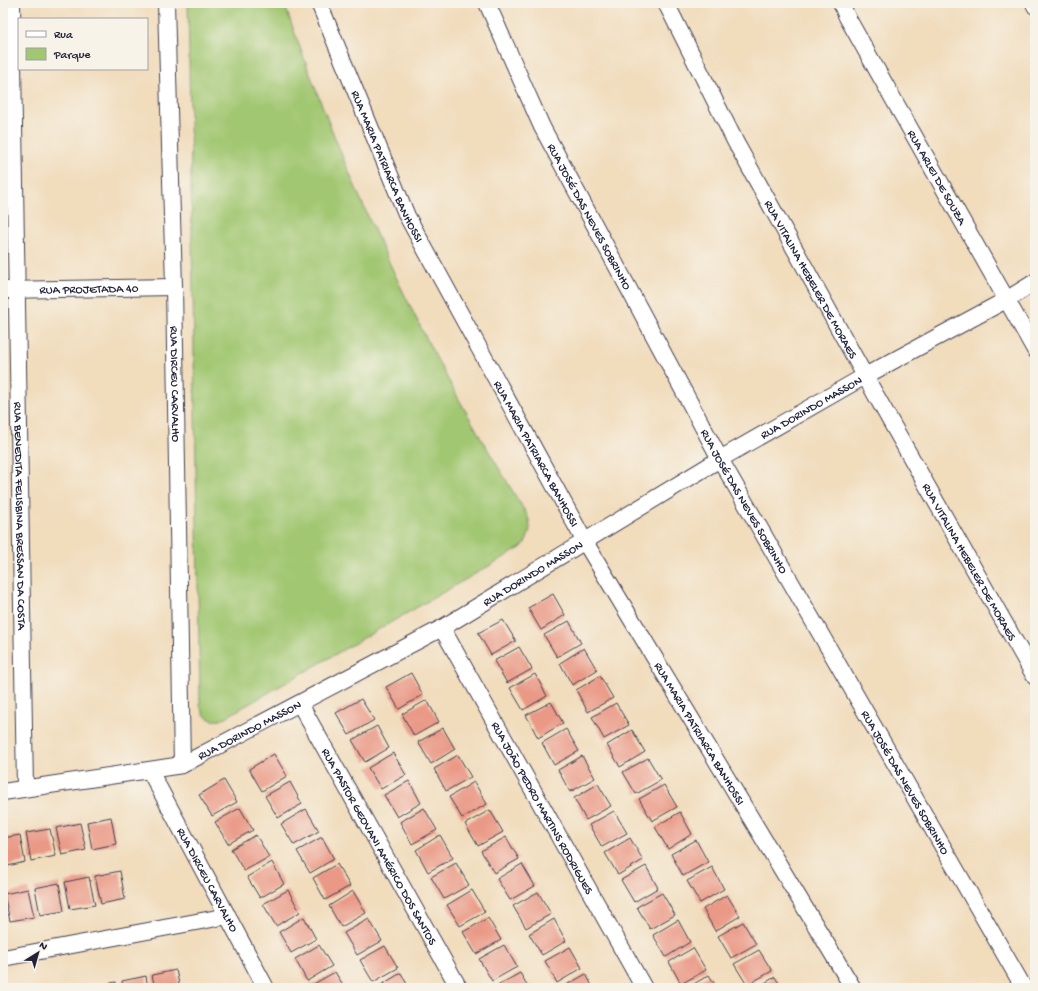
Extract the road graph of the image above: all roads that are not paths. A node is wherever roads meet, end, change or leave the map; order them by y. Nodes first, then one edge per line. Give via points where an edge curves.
1 (12, 3) edge
2 (166, 3) edge
3 (319, 3) edge
4 (488, 3) edge
5 (666, 3) edge
6 (841, 3) edge
7 (1035, 282) edge
8 (174, 287) junction
9 (10, 290) edge
10 (1006, 300) junction
11 (1035, 350) edge
12 (865, 376) junction
13 (720, 459) junction
14 (585, 542) junction
15 (442, 628) junction
16 (1035, 677) edge
17 (300, 704) junction
18 (182, 765) junction
19 (150, 771) junction
20 (25, 788) junction
21 (3, 792) edge
22 (228, 916) junction
23 (3, 958) edge
24 (266, 988) edge
25 (459, 988) edge
26 (644, 988) edge
27 (853, 988) edge
28 (1024, 988) edge

1 - 9 street, RUA BENEDITA FELISBINA BRESSAN DA COSTA
2 - 8 street, RUA DIRCEU CARVALHO
3 - 14 street, RUA MARIA PATRIARCA BANHOSSI via 407,216
4 - 13 street, RUA JOSÉ DAS NEVES SOBRINHO via 542,127
5 - 12 street, RUA VITALINA HEBELER DE MORAES via 736,143
6 - 10 street, RUA ARLEI DE SOUZA
7 - 10 street, RUA DORINDO MASSON
8 - 9 street, RUA PROJETADA 40
8 - 18 street, RUA DIRCEU CARVALHO
9 - 20 street, RUA BENEDITA FELISBINA BRESSAN DA COSTA
10 - 11 street, RUA ARLEI DE SOUZA
10 - 12 street, RUA DORINDO MASSON
12 - 13 street, RUA DORINDO MASSON
12 - 16 street, RUA VITALINA HEBELER DE MORAES
13 - 14 street, RUA DORINDO MASSON
13 - 28 street, RUA JOSÉ DAS NEVES SOBRINHO
14 - 15 street, RUA DORINDO MASSON
14 - 27 street, RUA MARIA PATRIARCA BANHOSSI
15 - 17 street, RUA DORINDO MASSON
15 - 26 street, RUA JOÃO PEDRO MARTINS RODRIGUES
17 - 18 street, RUA DORINDO MASSON
17 - 25 street, RUA PASTOR GEOVANI AMÉRICO DOS SANTOS
18 - 19 street, RUA DORINDO MASSON
19 - 20 street, RUA DORINDO MASSON
19 - 22 street, RUA DIRCEU CARVALHO
20 - 21 street, RUA DORINDO MASSON
22 - 23 street
22 - 24 street, RUA DIRCEU CARVALHO

